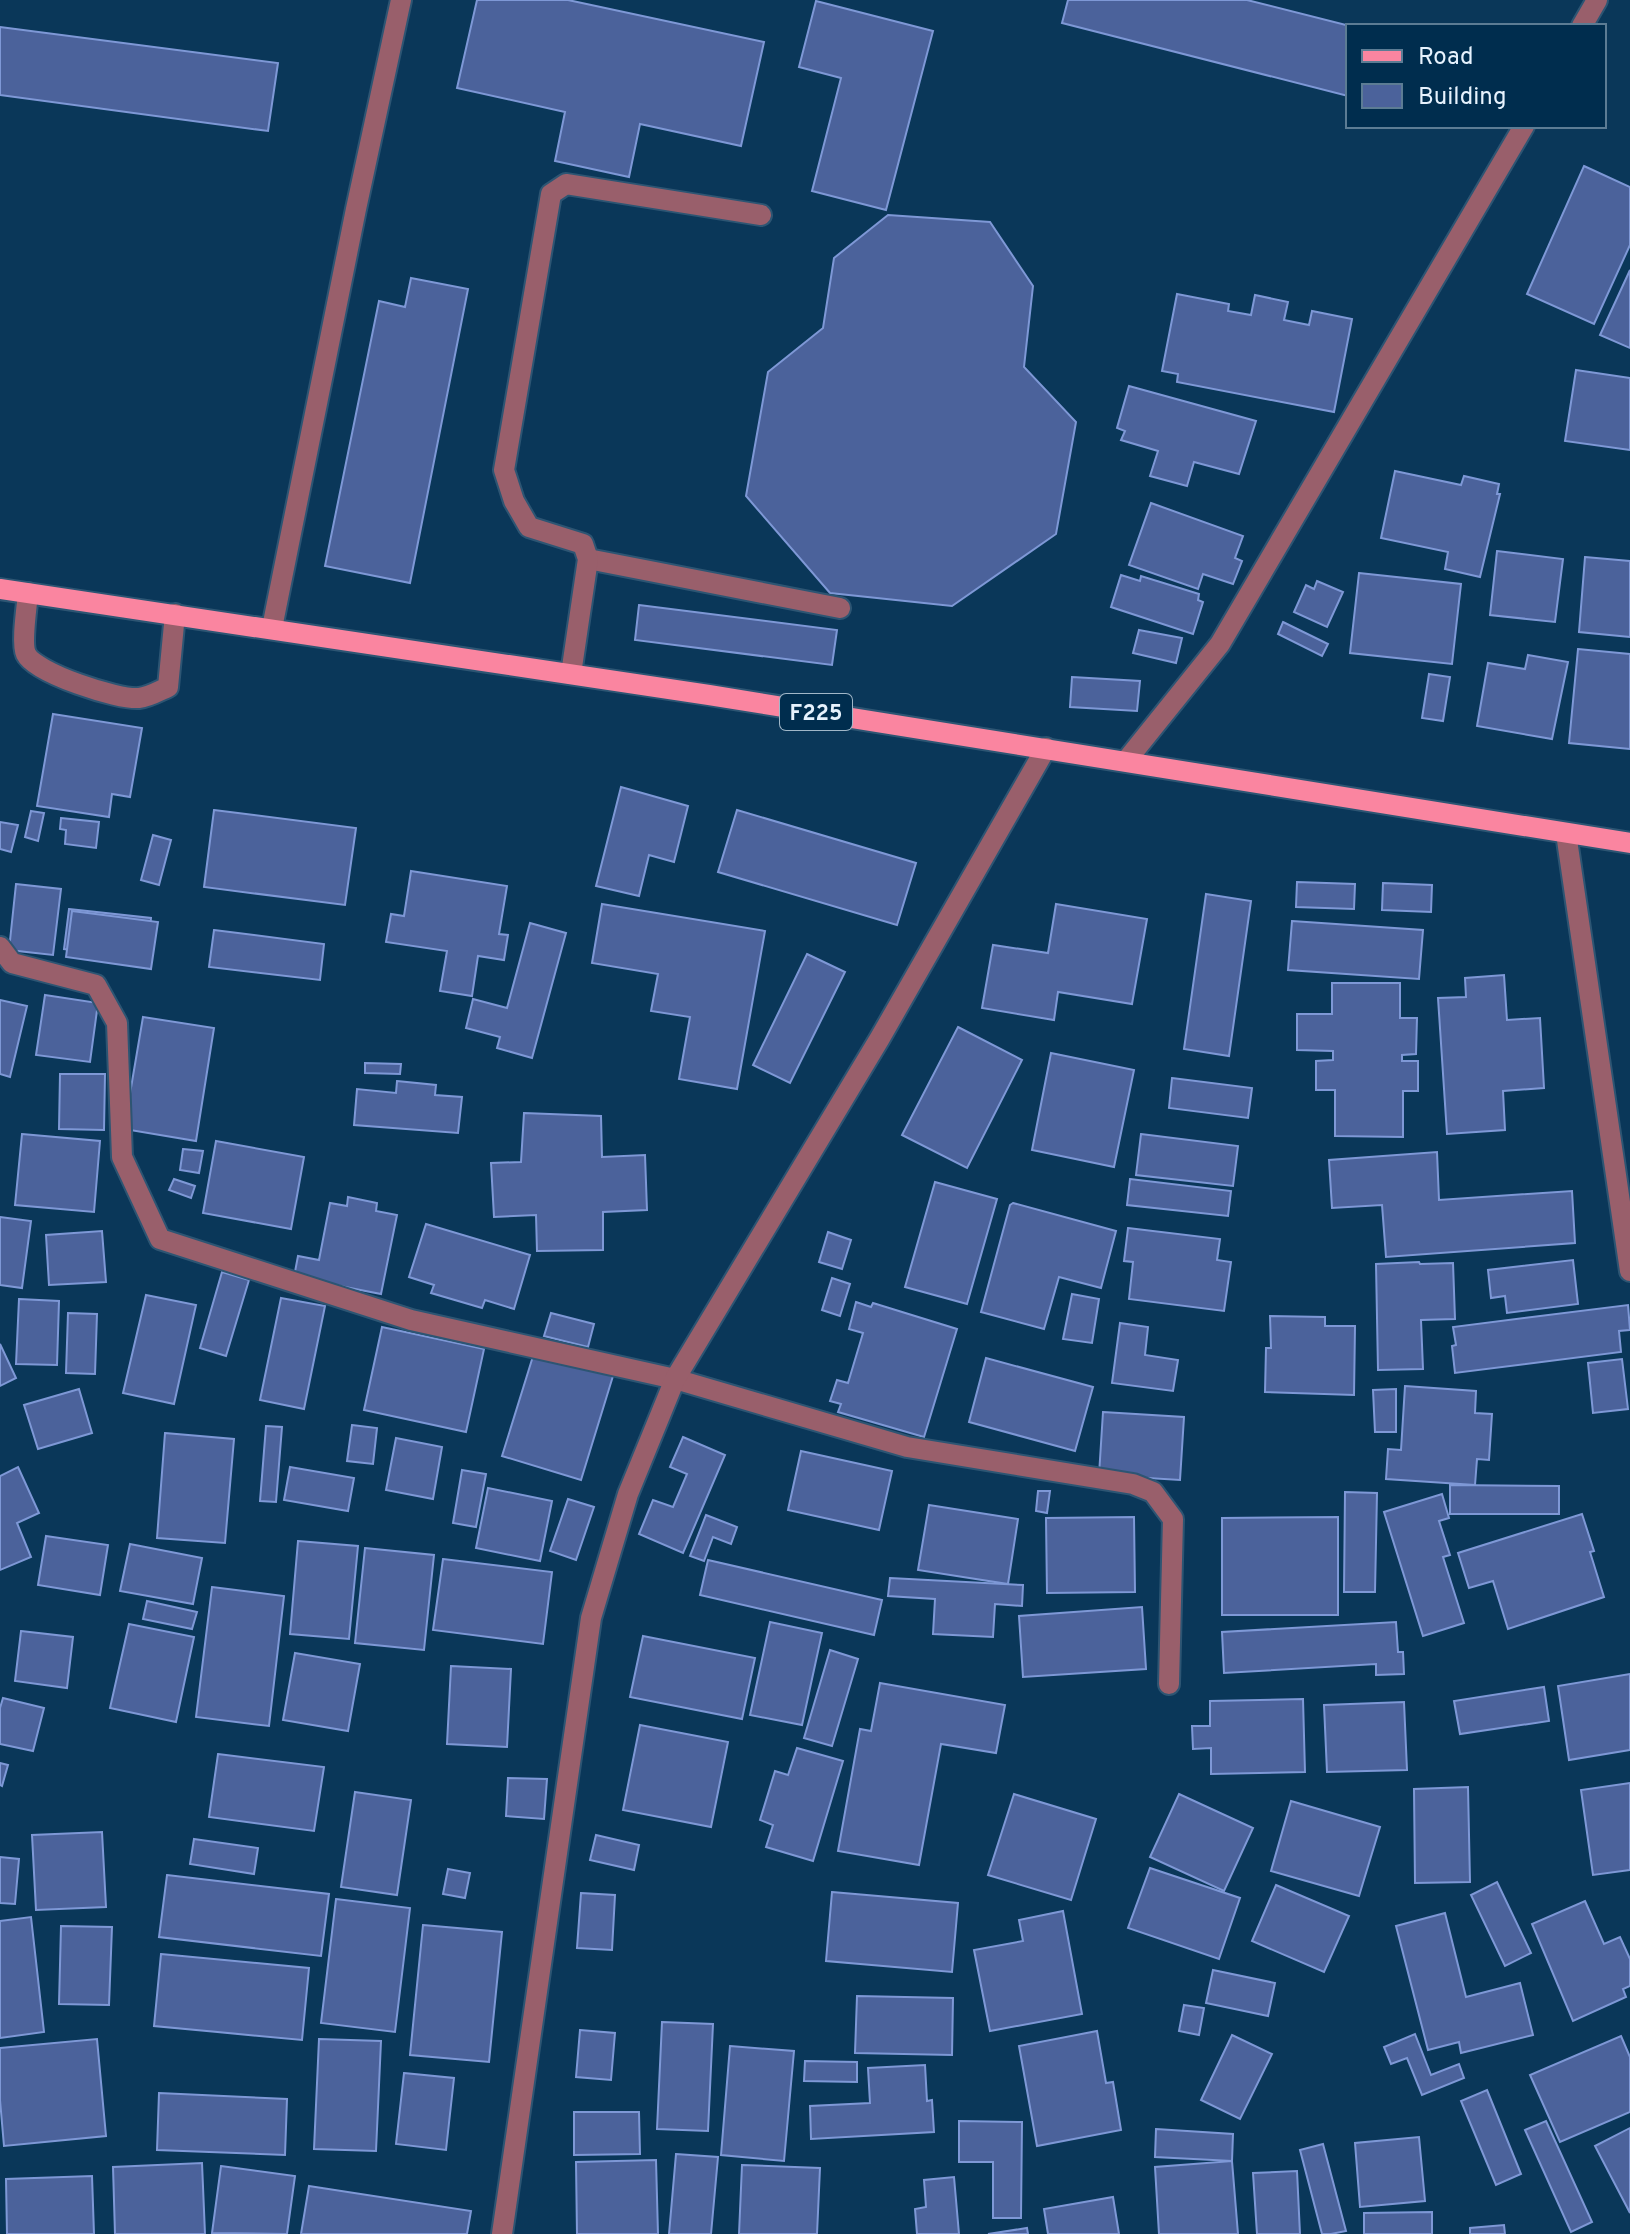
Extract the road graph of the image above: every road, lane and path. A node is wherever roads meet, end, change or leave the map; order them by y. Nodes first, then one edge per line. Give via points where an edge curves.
1 (401, 0) edge
2 (1597, 0) edge
3 (1583, 24) edge
4 (1523, 128) edge
5 (761, 215) dead end
6 (588, 559) junction
7 (0, 589) edge
8 (28, 593) junction
9 (840, 608) dead end
10 (175, 614) junction
11 (272, 628) junction
12 (571, 674) junction
13 (1046, 748) junction
14 (1126, 761) junction
15 (1566, 833) junction
16 (1630, 843) edge
17 (0, 947) edge
18 (1630, 1271) edge
19 (675, 1379) junction
20 (1169, 1684) dead end
21 (502, 2234) edge

1 - 11 street
2 - 3 street
4 - 14 street via 1220,644
5 - 6 street via 566,184 551,194 504,470 529,527 583,544
6 - 9 street
6 - 12 street
7 - 8 main road, F225
8 - 10 main road, F225
8 - 10 street via 24,652 31,661 115,695 138,698 168,687
10 - 11 main road, F225
11 - 12 main road, F225
12 - 13 main road, F225
13 - 14 main road, F225
13 - 19 street
14 - 15 main road, F225
15 - 16 main road, F225
15 - 18 street
17 - 19 street via 12,963 96,985 117,1023 122,1157 160,1239 411,1320
19 - 20 street via 907,1447 1133,1484 1153,1492 1173,1519
19 - 21 street via 628,1494 591,1618

